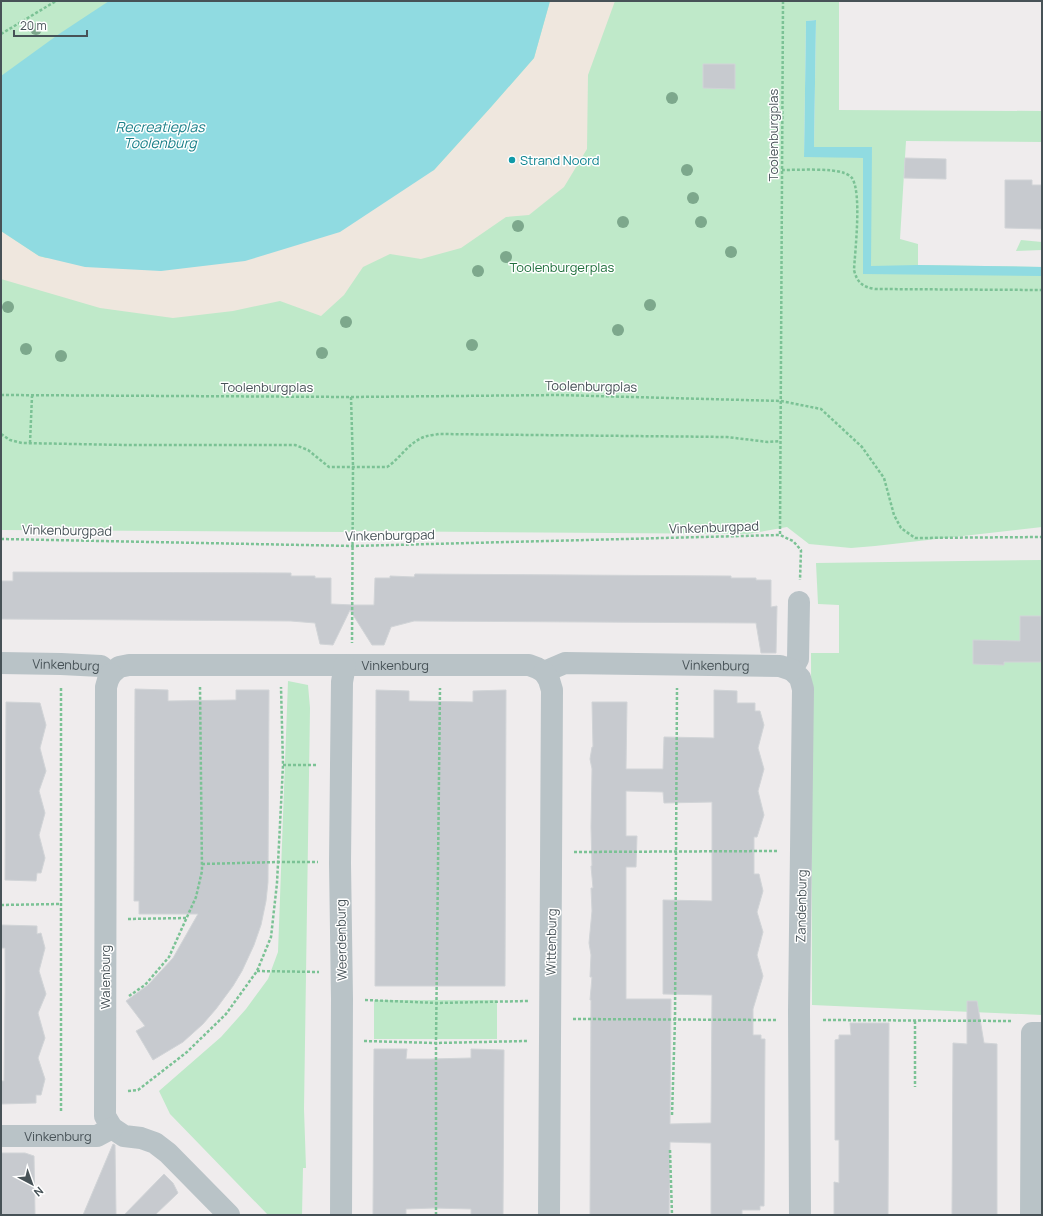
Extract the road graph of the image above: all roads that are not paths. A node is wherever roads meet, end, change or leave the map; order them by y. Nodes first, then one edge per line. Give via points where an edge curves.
1 (799, 602) road end
2 (1, 663) edge
3 (345, 665) junction
4 (792, 670) junction
5 (544, 672) junction
6 (111, 674) junction
7 (1037, 1033) edge
8 (112, 1128) junction
9 (1, 1136) edge
10 (229, 1215) edge
11 (341, 1215) edge
12 (549, 1215) edge
13 (800, 1215) edge
14 (1031, 1215) edge

1 - 4 street via 798,659
2 - 6 street, Vinkenburg via 100,666
3 - 5 street, Vinkenburg via 529,665
3 - 6 street, Vinkenburg via 129,665 119,667
3 - 11 street, Weerdenburg via 342,682 340,863
4 - 5 street, Vinkenburg via 780,666 565,663
4 - 13 street, Zandenburg via 800,678 803,689
5 - 12 street, Wittenburg via 552,690
6 - 8 street, Walenburg via 106,687 104,1094 105,1116
7 - 14 street
8 - 9 street, Vinkenburg via 98,1136
8 - 10 street via 124,1136 155,1143

